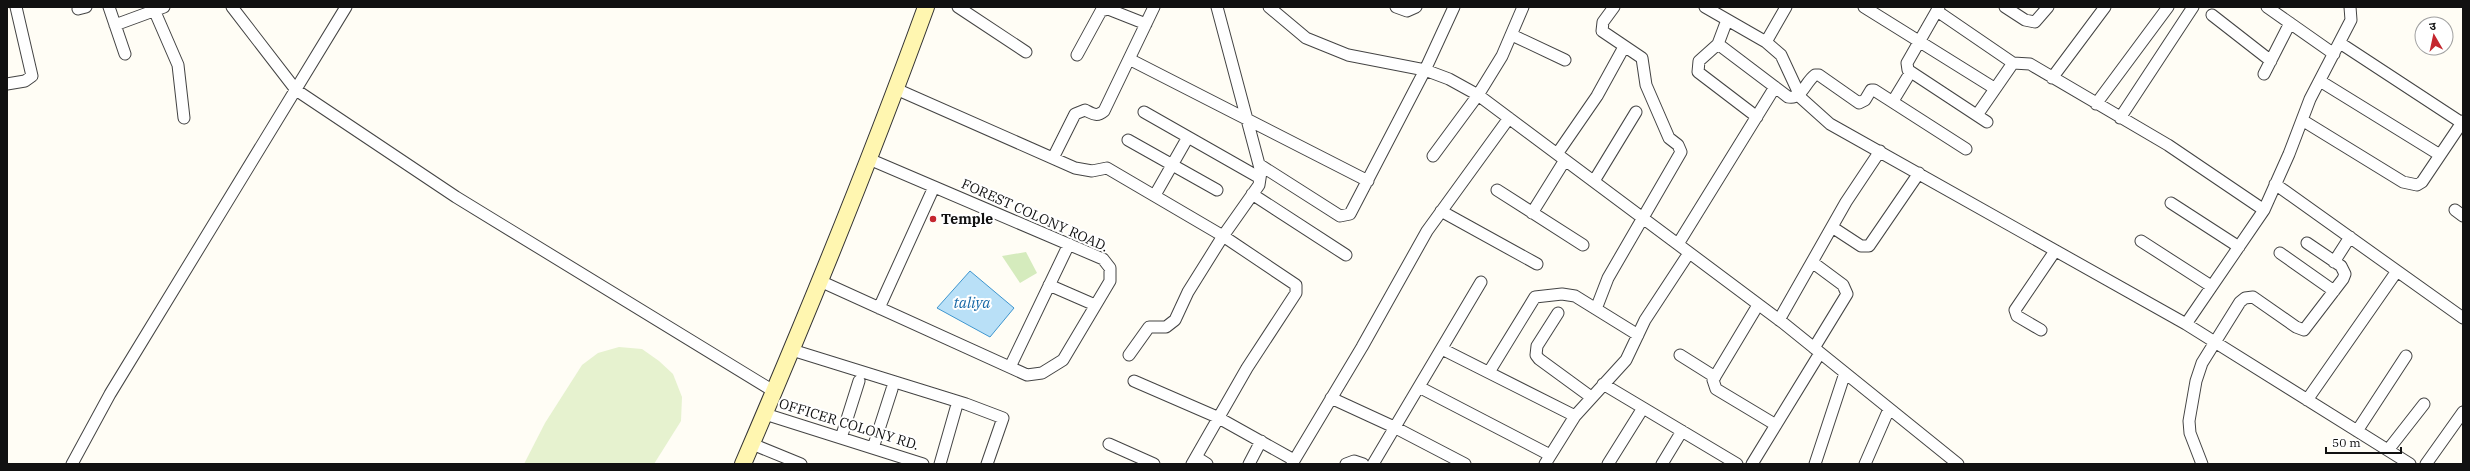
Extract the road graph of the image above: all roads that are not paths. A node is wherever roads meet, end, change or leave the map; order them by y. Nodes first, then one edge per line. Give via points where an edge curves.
1 (16, 7) edge
2 (109, 7) edge
3 (232, 7) edge
4 (346, 7) edge
5 (926, 7) edge
6 (958, 7) edge
7 (1154, 7) edge
8 (1217, 7) edge
9 (1269, 7) edge
10 (1396, 7) edge
11 (1416, 7) edge
12 (1454, 7) edge
13 (1523, 7) edge
14 (1614, 7) edge
15 (1705, 7) edge
16 (1786, 7) edge
17 (1864, 7) edge
18 (2006, 7) edge
19 (2048, 7) edge
20 (2105, 7) edge
21 (2168, 7) edge
22 (2194, 7) edge
23 (2267, 7) edge
24 (2350, 7) edge
25 (159, 9) edge
26 (1938, 9) edge
27 (1725, 14) edge
28 (2212, 15) dead end
29 (2290, 23) junction
30 (1146, 24) junction
31 (115, 26) junction
32 (1512, 35) junction
33 (1920, 41) junction
34 (1766, 42) junction
35 (2340, 43) junction
36 (1718, 44) junction
37 (1624, 47) junction
38 (1026, 52) dead end
39 (125, 54) dead end
40 (2334, 54) junction
41 (1077, 55) dead end
42 (1129, 59) junction
43 (1565, 60) dead end
44 (2271, 60) junction
45 (2013, 63) junction
46 (1425, 70) junction
47 (1910, 73) junction
48 (2264, 74) dead end
49 (2052, 78) junction
50 (2320, 81) junction
51 (7, 84) edge
52 (1775, 87) junction
53 (1994, 88) junction
54 (896, 89) junction
55 (296, 90) junction
56 (1478, 95) junction
57 (1799, 95) junction
58 (1893, 101) junction
59 (2096, 104) junction
60 (1144, 112) dead end
61 (1636, 112) dead end
62 (1977, 115) junction
63 (1757, 117) junction
64 (184, 118) dead end
65 (1509, 118) junction
66 (2120, 118) junction
67 (1248, 119) junction
68 (2302, 120) junction
69 (1988, 122) dead end
70 (2462, 122) edge
71 (1188, 137) junction
72 (1128, 140) dead end
73 (1966, 149) dead end
74 (1880, 151) junction
75 (2440, 155) junction
76 (1433, 156) dead end
77 (1561, 157) junction
78 (1053, 158) junction
79 (869, 159) junction
80 (1172, 165) junction
81 (1260, 165) junction
82 (1919, 173) junction
83 (1260, 178) junction
84 (1368, 181) junction
85 (1594, 181) junction
86 (2276, 184) junction
87 (934, 187) junction
88 (1216, 190) dead end
89 (1497, 190) dead end
90 (1252, 194) junction
91 (1155, 195) junction
92 (2171, 203) dead end
93 (2264, 210) junction
94 (1442, 211) junction
95 (1532, 213) junction
96 (1642, 218) junction
97 (1832, 227) junction
98 (1223, 236) junction
99 (2350, 237) junction
100 (2141, 241) dead end
101 (2307, 243) dead end
102 (1069, 244) junction
103 (1678, 244) junction
104 (1583, 245) dead end
105 (2239, 247) junction
106 (2055, 251) junction
107 (1689, 253) junction
108 (2280, 253) dead end
109 (1346, 255) dead end
110 (1812, 262) junction
111 (2334, 262) junction
112 (1537, 264) dead end
113 (2397, 271) junction
114 (820, 282) junction
115 (1481, 282) dead end
116 (1049, 285) junction
117 (2211, 286) junction
118 (2334, 291) junction
119 (1758, 305) junction
120 (1095, 306) junction
121 (879, 308) junction
122 (1596, 309) junction
123 (1558, 313) dead end
124 (2463, 318) edge
125 (1779, 320) junction
126 (2186, 324) junction
127 (2041, 330) dead end
128 (1638, 335) junction
129 (2214, 342) junction
130 (1442, 349) junction
131 (792, 350) junction
132 (1817, 350) junction
133 (1129, 355) dead end
134 (1680, 355) dead end
135 (2406, 356) dead end
136 (1010, 367) junction
137 (1489, 372) junction
138 (1845, 373) junction
139 (1716, 377) junction
140 (859, 381) dead end
141 (1134, 381) dead end
142 (1603, 384) junction
143 (1419, 387) junction
144 (892, 389) dead end
145 (774, 392) junction
146 (1591, 397) junction
147 (1331, 398) junction
148 (2307, 400) junction
149 (2424, 404) dead end
150 (956, 408) dead end
151 (1643, 408) junction
152 (1889, 409) junction
153 (2463, 412) edge
154 (765, 414) junction
155 (1575, 416) junction
156 (1217, 417) junction
157 (1776, 425) junction
158 (1394, 427) junction
159 (1682, 431) junction
160 (2357, 431) junction
161 (841, 438) junction
162 (1261, 441) junction
163 (752, 444) junction
164 (1109, 444) dead end
165 (873, 448) junction
166 (2388, 450) junction
167 (1548, 460) edge
168 (1194, 461) edge
169 (1293, 462) edge
170 (72, 464) edge
171 (743, 464) edge
172 (801, 464) edge
173 (924, 464) edge
174 (940, 464) edge
175 (987, 464) edge
176 (1154, 464) edge
177 (1207, 464) edge
178 (1249, 464) edge
179 (1346, 464) edge
180 (1363, 464) edge
181 (1373, 464) edge
182 (1465, 464) edge
183 (1608, 464) edge
184 (1662, 464) edge
185 (1737, 464) edge
186 (1752, 464) edge
187 (1815, 464) edge
188 (1865, 464) edge
189 (1958, 464) edge
190 (2202, 464) edge
191 (2410, 464) edge
192 (2426, 464) edge

1 - 51 street via 32,76 25,81
2 - 31 street
3 - 55 street
4 - 55 street
5 - 54 street
6 - 38 street
7 - 30 street
8 - 67 street
9 - 46 street via 1306,38 1348,55
10 - 11 street via 1407,11
12 - 46 street
13 - 32 street
14 - 37 street via 1603,22 1602,31
15 - 27 street
16 - 34 street
17 - 33 street
18 - 19 street via 2025,20 2035,22
20 - 49 street
21 - 59 street
22 - 66 street
23 - 29 street
24 - 35 street via 2351,20
25 - 31 street
25 - 64 street via 178,65
26 - 33 street
26 - 45 street
27 - 34 street
27 - 36 street
28 - 44 street
29 - 40 street
29 - 44 street
30 - 41 street via 1108,9 1101,11
30 - 42 street
31 - 39 street
32 - 43 street
32 - 56 street
33 - 47 street via 1907,63
33 - 53 street
34 - 57 street via 1781,55
35 - 40 street
35 - 70 street
36 - 52 street
36 - 63 street via 1699,61 1698,72
37 - 77 street
37 - 96 street via 1642,58 1646,85 1669,138 1678,145 1681,152
40 - 50 street
42 - 67 street
42 - 78 street via 1104,111 1094,115 1085,110 1075,114
44 - 48 street
45 - 49 street via 2030,64
45 - 53 street
46 - 56 street via 1449,79
46 - 84 street
47 - 58 street
47 - 62 street
49 - 59 street
50 - 68 street
50 - 75 street
52 - 57 street via 1788,97
52 - 63 street
53 - 62 street
54 - 78 street
54 - 79 street
55 - 145 street via 456,197
55 - 170 street via 110,394
56 - 65 street
56 - 76 street
57 - 58 street via 1812,78 1819,75 1859,103 1865,100 1871,90
57 - 74 street via 1830,124
58 - 73 street
59 - 66 street
60 - 71 street
61 - 85 street
62 - 69 street
63 - 103 street
65 - 77 street
65 - 94 street
66 - 93 street via 2168,145
67 - 81 street
67 - 84 street
68 - 75 street via 2409,184 2417,185 2422,182
68 - 86 street
70 - 75 street
71 - 80 street
71 - 83 street
72 - 80 street
74 - 82 street
74 - 97 street
77 - 85 street
77 - 95 street
78 - 91 street via 1084,171 1107,168
79 - 87 street, FOREST COLONY ROAD.
79 - 114 street
80 - 88 street
80 - 91 street
81 - 83 street
81 - 84 street via 1340,216 1350,214
82 - 97 street via 1869,246 1861,246
82 - 106 street
83 - 90 street
85 - 96 street
86 - 93 street
86 - 99 street
87 - 102 street, FOREST COLONY ROAD.
87 - 121 street
89 - 95 street
90 - 98 street
90 - 109 street
91 - 98 street
92 - 105 street
93 - 105 street
94 - 112 street
94 - 147 street via 1417,247
95 - 104 street
96 - 103 street
96 - 122 street via 1608,278
97 - 110 street
98 - 133 street via 1188,292 1176,320 1166,327 1149,327
98 - 156 street via 1293,282 1297,289
99 - 111 street
99 - 113 street
100 - 117 street
101 - 111 street
102 - 116 street
102 - 120 street, FOREST COLONY ROAD. via 1103,259 1110,268 1110,281
103 - 107 street
105 - 117 street
106 - 126 street
106 - 127 street via 2015,310 2017,316
107 - 119 street
107 - 128 street via 1649,312
108 - 118 street
110 - 125 street
110 - 132 street via 1843,285 1847,294
111 - 118 street via 2341,266 2345,274
113 - 124 street
113 - 148 street
114 - 121 street, FOREST COLONY ROAD.
114 - 131 street
115 - 130 street
116 - 120 street
116 - 136 street
117 - 126 street
118 - 129 street via 2304,330 2259,299 2245,298
119 - 125 street
119 - 139 street
120 - 136 street, FOREST COLONY ROAD. via 1063,360 1052,368 1042,373 1027,375
121 - 136 street, FOREST COLONY ROAD.
122 - 128 street
122 - 137 street via 1569,295 1535,297
123 - 146 street via 1537,346 1536,355 1539,360
125 - 132 street
126 - 129 street
128 - 142 street via 1626,360
129 - 148 street
129 - 190 street via 2200,369 2189,421 2190,433
130 - 137 street
130 - 143 street
131 - 145 street
131 - 175 street via 1003,418
132 - 138 street
132 - 157 street
134 - 139 street
135 - 160 street
137 - 155 street
138 - 152 street
138 - 187 street
139 - 157 street via 1713,385 1716,389
140 - 161 street
141 - 156 street
142 - 146 street
142 - 151 street
143 - 158 street
143 - 167 street
144 - 165 street
145 - 154 street
146 - 155 street
147 - 158 street
147 - 169 street
148 - 160 street
149 - 166 street
150 - 174 street
151 - 159 street
151 - 183 street
152 - 188 street
152 - 189 street
153 - 192 street
154 - 161 street, OFFICER COLONY RD.
154 - 163 street
155 - 167 street
156 - 162 street
156 - 168 street
157 - 186 street
158 - 181 street
158 - 182 street
159 - 184 street
159 - 185 street
160 - 166 street
161 - 165 street, OFFICER COLONY RD.
162 - 169 street
162 - 178 street
163 - 171 street
163 - 172 street
164 - 176 street
165 - 173 street, OFFICER COLONY RD.
166 - 191 street
168 - 177 street
179 - 180 street via 1354,461

